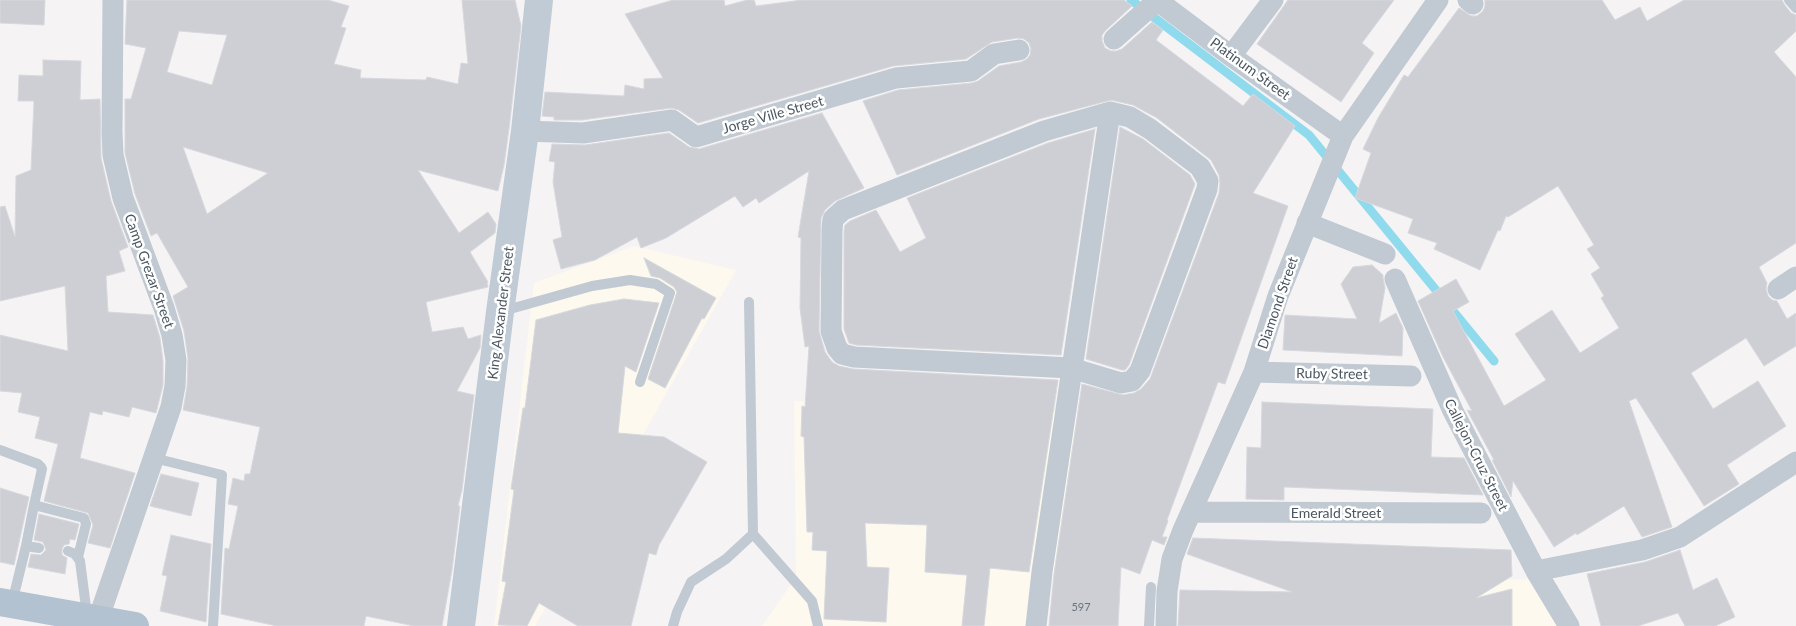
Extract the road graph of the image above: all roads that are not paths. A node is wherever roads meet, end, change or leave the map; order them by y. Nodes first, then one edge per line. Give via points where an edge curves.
1 (113, 0) edge
2 (539, 0) edge
3 (1158, 0) edge
4 (1272, 0) edge
5 (1438, 0) edge
6 (1789, 0) edge
7 (1796, 8) edge
8 (1114, 39) dead end
9 (1019, 50) dead end
10 (1231, 56) junction
11 (1110, 112) junction
12 (525, 131) junction
13 (1344, 136) junction
14 (1307, 223) junction
15 (1386, 254) dead end
16 (1796, 277) edge
17 (1395, 279) dead end
18 (1778, 289) dead end
19 (749, 302) dead end
20 (500, 312) junction
21 (1071, 368) junction
22 (1254, 372) junction
23 (1411, 376) dead end
24 (640, 382) dead end
25 (0, 450) edge
26 (154, 458) junction
27 (1796, 462) edge
28 (34, 505) junction
29 (1192, 512) junction
30 (1481, 513) dead end
31 (753, 534) junction
32 (26, 546) junction
33 (39, 548) dead end
34 (68, 551) dead end
35 (78, 558) junction
36 (1536, 571) junction
37 (1151, 587) dead end
38 (6, 603) edge
39 (93, 620) junction
40 (135, 626) edge
41 (213, 626) edge
42 (461, 626) edge
43 (673, 626) edge
44 (818, 626) edge
45 (1036, 626) edge
46 (1150, 626) edge
47 (1166, 626) edge
48 (1569, 626) edge

1 - 26 street, Camp Grezar Street via 113,155 123,198 164,308 176,360 171,407
2 - 12 street, King Alexander Street
3 - 8 street
3 - 10 street, Platinum Street
4 - 10 street
5 - 13 street, Diamond Street
6 - 7 lane
9 - 12 street, Jorge Ville Street via 994,54 971,71 896,78 696,137 672,120 583,133
10 - 13 street, Platinum Street
11 - 21 street
11 - 21 street via 1130,117 1150,129 1200,168 1208,181 1207,189 1140,371 1132,381 1121,383
11 - 21 street via 1044,131 843,210 832,224 831,331 842,354
12 - 20 street, King Alexander Street
13 - 14 street, Diamond Street
14 - 15 street
14 - 22 street, Diamond Street via 1278,296
16 - 18 street
17 - 36 street, Callejon-Cruz Street via 1453,411
19 - 31 lane
20 - 24 lane via 592,286 630,280 656,284 670,293
20 - 42 street, King Alexander Street
21 - 45 street
22 - 23 street, Ruby Street
22 - 29 street, Diamond Street
25 - 28 lane via 41,467
26 - 39 street, Camp Grezar Street
26 - 41 lane via 222,475
27 - 36 street via 1680,537 1642,550
28 - 32 lane
28 - 35 lane via 84,518 86,524
29 - 30 street, Emerald Street
29 - 47 street, Diamond Street via 1172,559
31 - 43 lane via 726,559 691,582
31 - 44 lane via 812,601
32 - 33 lane
32 - 38 lane
34 - 35 lane
35 - 39 lane
36 - 48 street, Callejon-Cruz Street
37 - 46 lane
38 - 39 main road
39 - 40 main road

